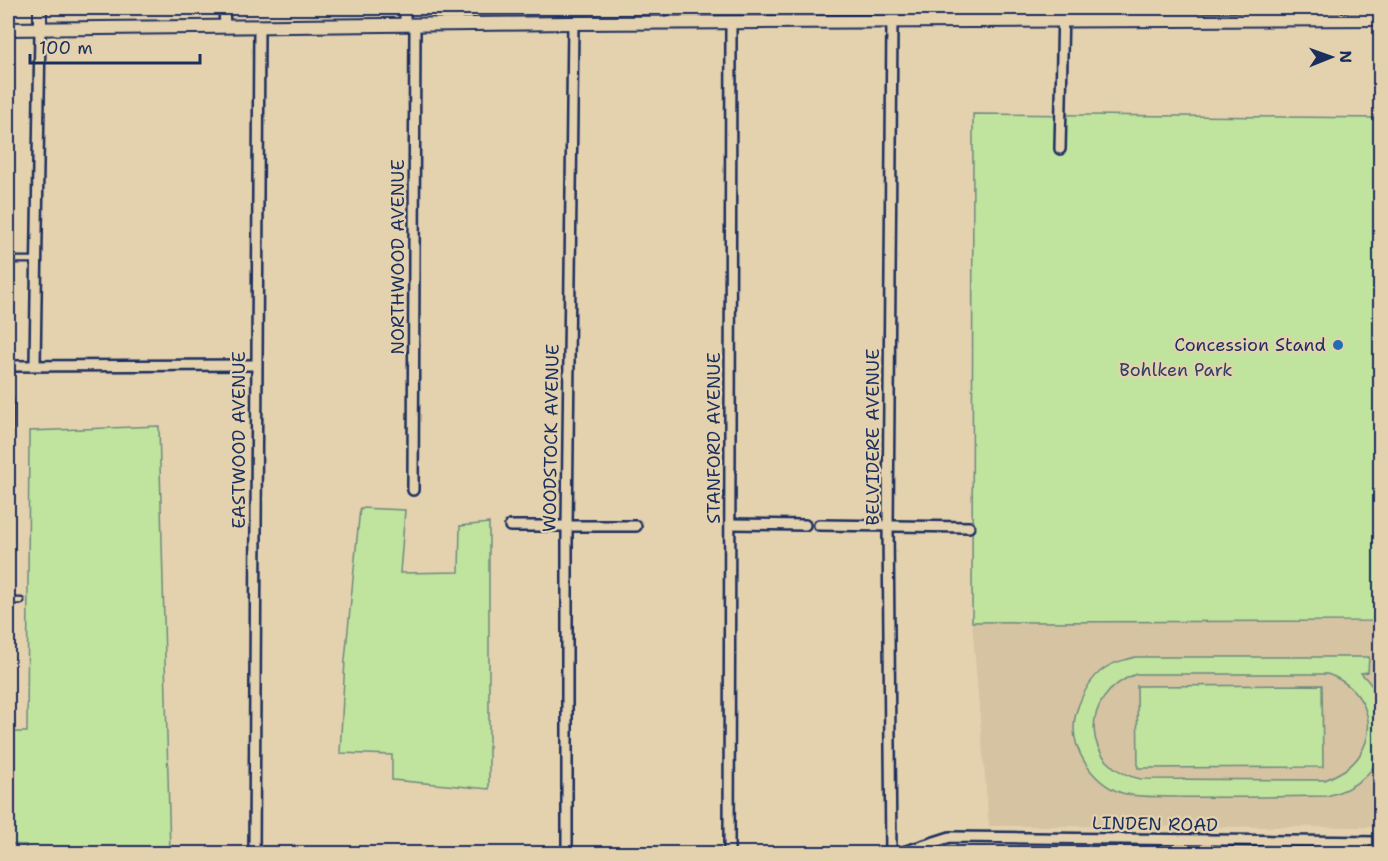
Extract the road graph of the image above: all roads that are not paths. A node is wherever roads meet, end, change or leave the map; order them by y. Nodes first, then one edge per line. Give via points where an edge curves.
1 (40, 8) edge
2 (225, 8) edge
3 (405, 8) edge
4 (1063, 8) edge
5 (1351, 14) edge
6 (1380, 19) edge
7 (892, 21) junction
8 (1062, 21) junction
9 (731, 22) junction
10 (573, 23) junction
11 (410, 24) junction
12 (225, 27) junction
13 (259, 27) junction
14 (8, 29) edge
15 (40, 30) junction
16 (1060, 149) dead end
17 (8, 260) edge
18 (38, 260) junction
19 (35, 365) junction
20 (256, 365) junction
21 (8, 366) edge
22 (8, 400) edge
23 (8, 482) edge
24 (413, 490) dead end
25 (731, 524) junction
26 (805, 525) dead end
27 (819, 525) dead end
28 (510, 526) dead end
29 (636, 526) dead end
30 (888, 526) junction
31 (567, 527) junction
32 (969, 527) dead end
33 (8, 601) edge
34 (21, 601) dead end
35 (1282, 842) junction
36 (1380, 842) edge
37 (254, 854) edge
38 (567, 854) edge
39 (729, 854) edge
40 (891, 854) edge
41 (897, 854) edge
42 (1282, 854) edge

1 - 15 street
2 - 12 street
3 - 11 street, NORTHWOOD AVENUE
4 - 8 street
5 - 6 street
5 - 8 street
7 - 8 street
7 - 9 street
7 - 30 street, BELVIDERE AVENUE
8 - 16 street
9 - 10 street
9 - 25 street, STANFORD AVENUE
10 - 11 street
10 - 31 street, WOODSTOCK AVENUE
11 - 13 street
11 - 24 street, NORTHWOOD AVENUE
12 - 13 street
12 - 15 street
13 - 20 street, EASTWOOD AVENUE
14 - 15 street
15 - 18 street
17 - 18 lane
18 - 19 street
19 - 20 street
19 - 21 street
20 - 37 street, EASTWOOD AVENUE
22 - 23 lane
25 - 26 street
25 - 39 street, STANFORD AVENUE
27 - 30 street
28 - 31 street
29 - 31 street
30 - 32 street
30 - 40 street, BELVIDERE AVENUE
31 - 38 street, WOODSTOCK AVENUE
33 - 34 lane
35 - 36 street, LINDEN ROAD
35 - 41 street, LINDEN ROAD via 950,837
35 - 42 street

